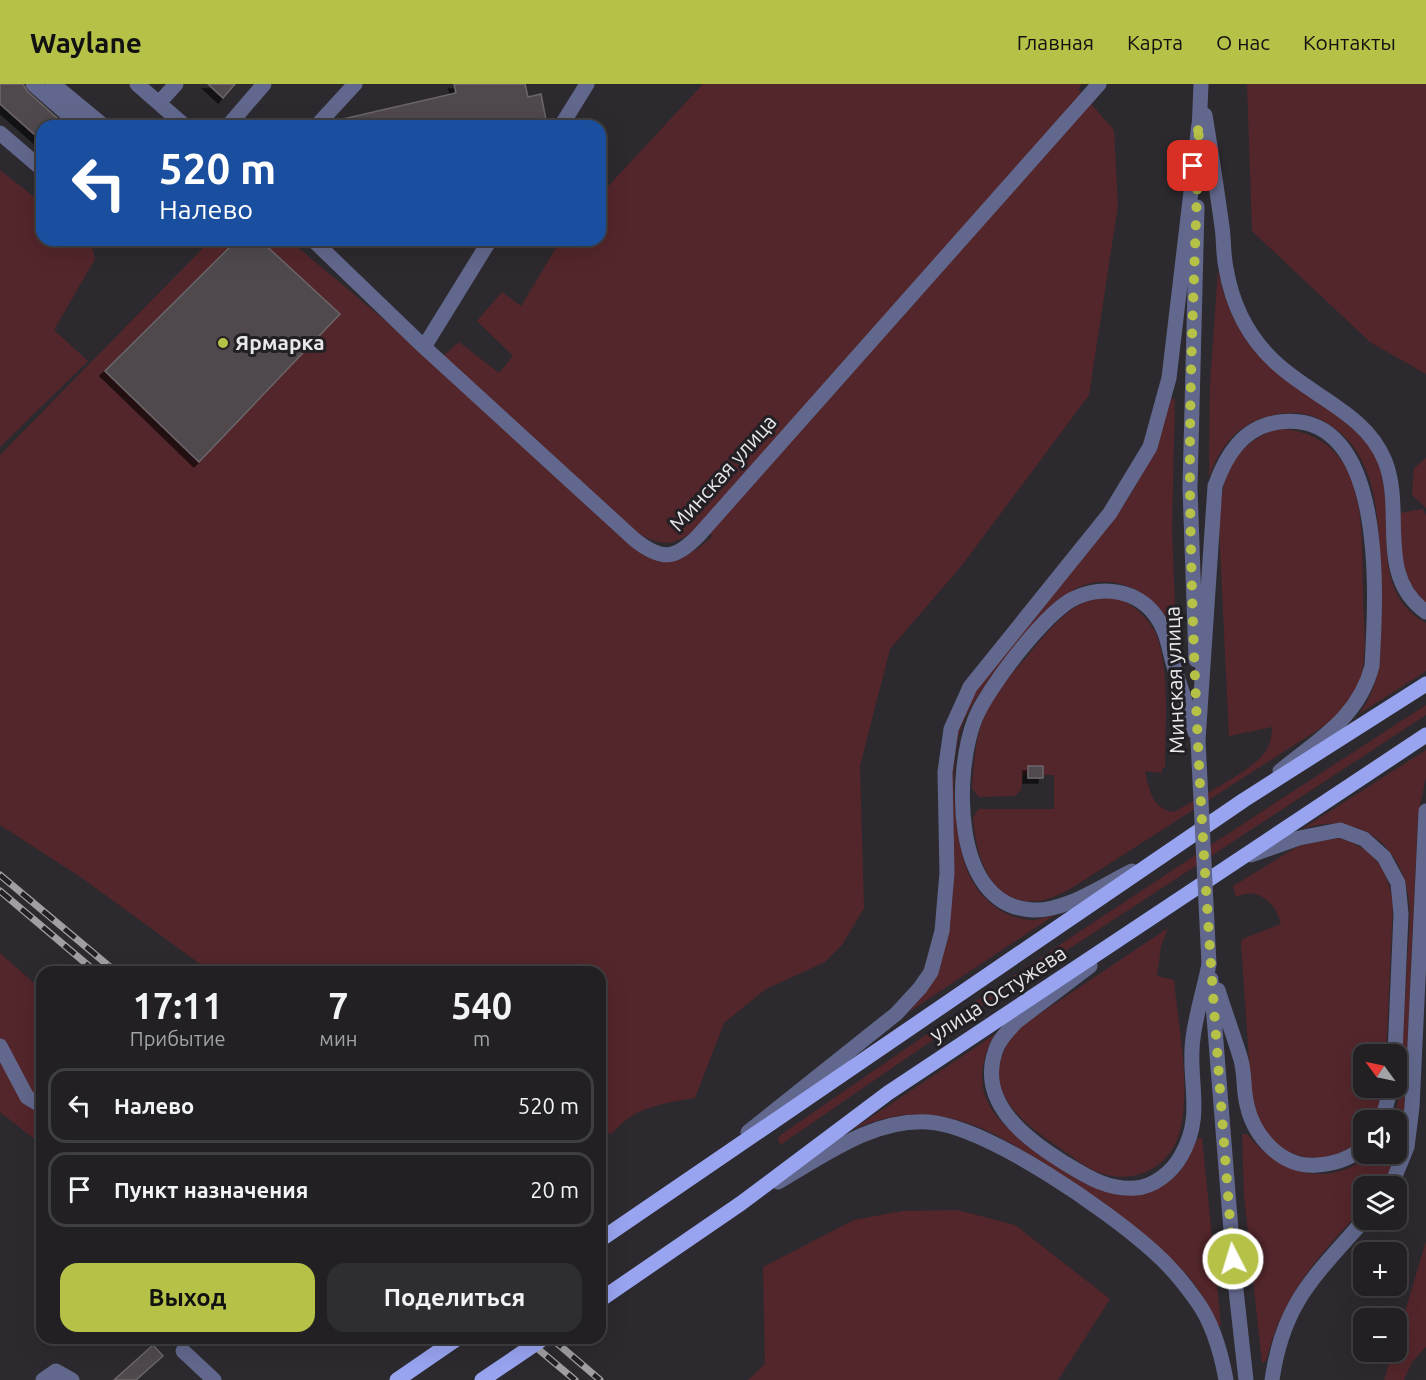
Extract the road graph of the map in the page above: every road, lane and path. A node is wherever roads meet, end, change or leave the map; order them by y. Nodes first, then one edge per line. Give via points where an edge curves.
1 (33, 84) edge
2 (53, 84) edge
3 (137, 84) edge
4 (176, 84) edge
5 (264, 84) edge
6 (355, 84) edge
7 (587, 84) edge
8 (1099, 84) edge
9 (1201, 84) edge
10 (159, 103) junction
11 (74, 120) edge
12 (97, 120) edge
13 (174, 120) edge
14 (233, 120) edge
15 (322, 120) edge
16 (565, 120) edge
17 (1199, 124) junction
18 (0, 132) edge
19 (36, 164) edge
20 (486, 246) edge
21 (331, 248) edge
22 (424, 347) junction
23 (1426, 612) edge
24 (1426, 684) edge
25 (1426, 735) edge
26 (1198, 740) junction
27 (1244, 800) junction
28 (1426, 811) edge
29 (1160, 857) junction
30 (1243, 858) junction
31 (1426, 864) edge
32 (1422, 889) junction
33 (1152, 919) junction
34 (1209, 964) junction
35 (1395, 1044) edge
36 (0, 1046) edge
37 (36, 1102) edge
38 (1353, 1153) edge
39 (702, 1170) junction
40 (1396, 1176) edge
41 (740, 1204) junction
42 (1355, 1230) edge
43 (606, 1236) edge
44 (606, 1296) edge
45 (449, 1344) edge
46 (535, 1344) edge
47 (183, 1351) dead end
48 (43, 1380) edge
49 (72, 1380) edge
50 (214, 1380) edge
51 (397, 1380) edge
52 (483, 1380) edge
53 (1226, 1380) edge
54 (1246, 1380) edge
55 (1272, 1380) edge

1 - 11 street
2 - 12 street
3 - 10 street
4 - 10 street
5 - 14 street
6 - 15 street
7 - 16 street
8 - 22 street, Минская улица via 694,540 678,553 658,555 635,540
9 - 17 street, Минская улица
9 - 23 street via 1225,266 1238,312 1275,362 1350,417 1377,446 1391,482 1399,580 1405,592
10 - 13 street
17 - 26 street, Минская улица via 1190,488
17 - 39 street via 1169,378 1150,447 1110,513 969,687 951,729 945,772 947,873 942,931 931,972 896,1014
18 - 19 street
20 - 22 street
21 - 22 street, Минская улица
24 - 27 main road, улица Остужева
25 - 30 main road, улица Остужева
26 - 27 street via 1215,486 1224,462 1238,442 1254,431 1281,422 1309,423 1342,446 1361,480 1370,534 1372,666 1363,695 1346,717
26 - 29 street via 1167,634 1148,608 1118,591 1098,590 1073,598 1059,609 1008,666 981,703 974,721 963,788 966,831 975,870 984,887 998,898 1015,907 1050,908
26 - 34 street, Минская улица, bridge
27 - 29 main road, улица Остужева
28 - 32 street
29 - 39 main road, улица Остужева
30 - 33 main road, улица Остужева
30 - 35 street via 1299,838 1340,830 1364,839 1384,857 1398,883 1401,914
31 - 32 street
32 - 40 street via 1410,1130
33 - 34 street via 1016,1022 999,1043 992,1064 995,1091 1004,1113 1024,1135 1084,1175 1112,1187 1136,1188 1155,1183 1170,1171 1181,1155 1194,1117 1192,1048
33 - 41 main road, улица Остужева via 888,1093
34 - 38 street via 1242,1062 1247,1105 1261,1137 1280,1154 1302,1164 1334,1163
34 - 54 street, Минская улица
36 - 37 street via 27,1097
39 - 43 main road, улица Остужева
41 - 44 main road, улица Остужева
41 - 53 street via 877,1128 929,1122 975,1134 1090,1203 1154,1251 1197,1302 1211,1327
42 - 55 street via 1301,1292 1283,1329
45 - 51 main road
46 - 52 main road, bridge
47 - 50 street
48 - 49 street via 56,1371

